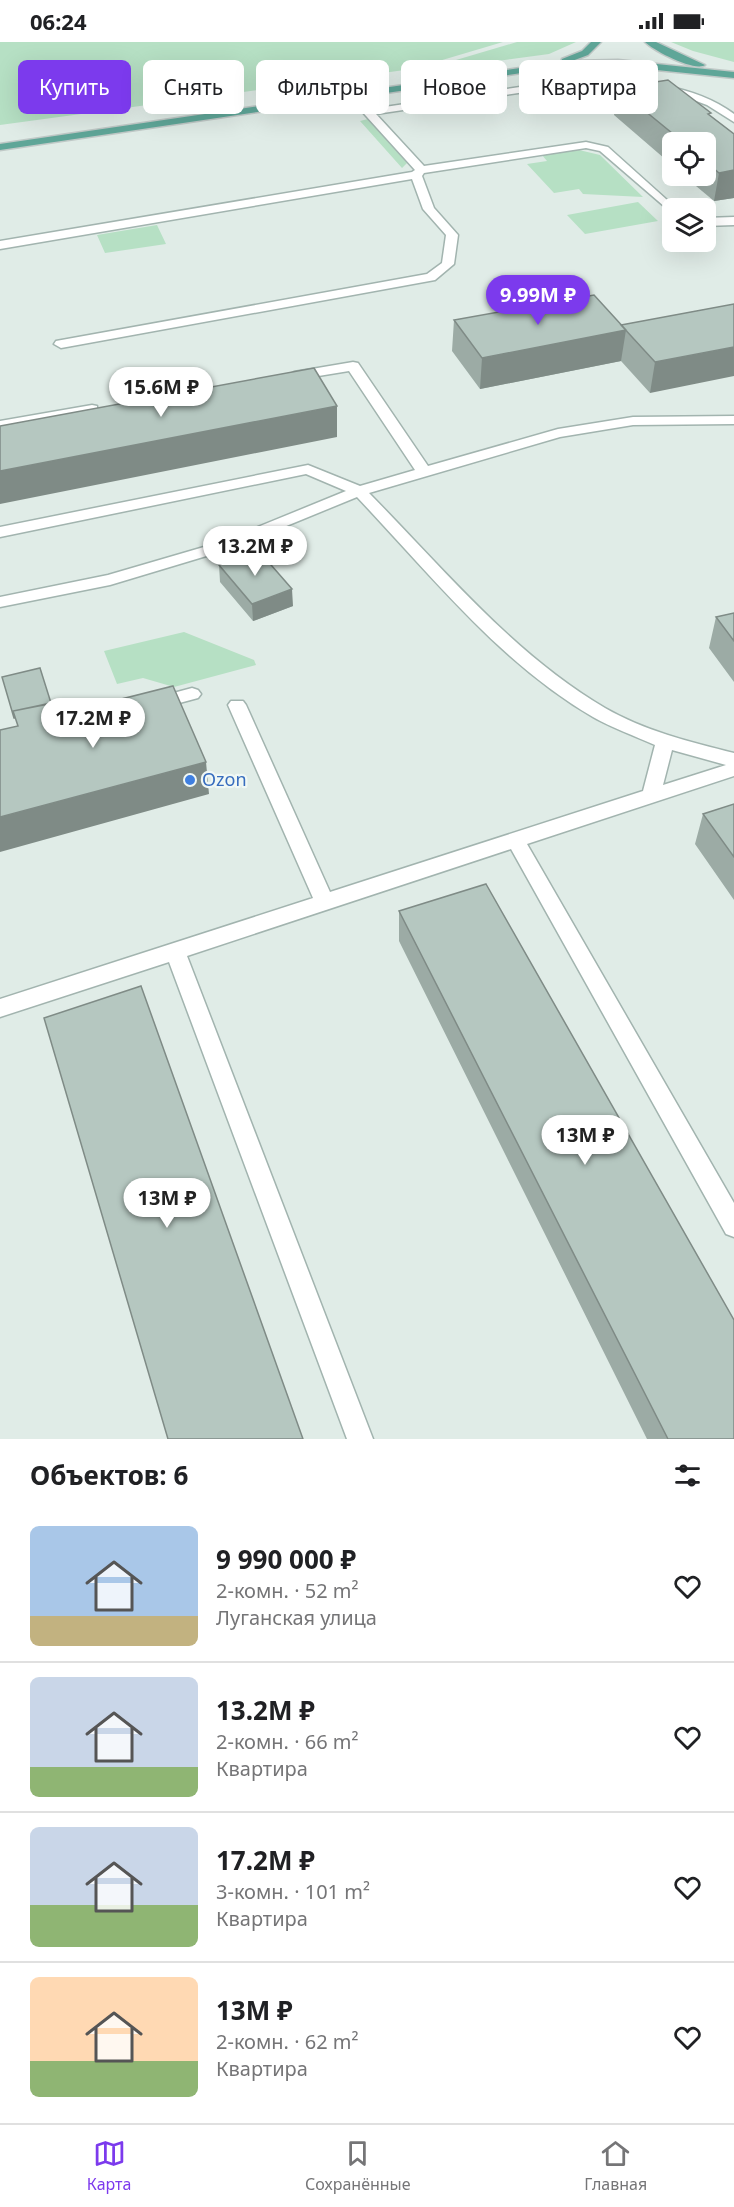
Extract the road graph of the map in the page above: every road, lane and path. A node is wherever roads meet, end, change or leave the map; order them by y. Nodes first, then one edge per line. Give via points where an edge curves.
1 (596, 42) edge
2 (650, 42) edge
3 (568, 60) edge
4 (658, 67) edge
5 (519, 70) edge
6 (734, 74) edge
7 (389, 89) edge
8 (256, 108) edge
9 (389, 109) edge
10 (371, 114) edge
11 (734, 119) edge
12 (0, 147) edge
13 (418, 172) junction
14 (662, 201) edge
15 (734, 221) edge
16 (716, 222) edge
17 (0, 245) edge
18 (61, 344) dead end
19 (282, 378) edge
20 (106, 407) edge
21 (734, 420) edge
22 (0, 425) edge
23 (424, 472) junction
24 (359, 491) junction
25 (0, 532) edge
26 (0, 602) edge
27 (192, 694) dead end
28 (237, 705) dead end
29 (137, 708) edge
30 (665, 742) junction
31 (734, 760) edge
32 (734, 769) edge
33 (651, 797) junction
34 (516, 841) junction
35 (325, 903) junction
36 (175, 951) junction
37 (0, 1008) edge
38 (734, 1226) edge
39 (360, 1439) edge

1 - 3 main road via 585,53
2 - 6 main road via 684,61
4 - 6 main road
5 - 7 main road
8 - 12 main road
9 - 11 lane via 594,81 690,97 708,102
10 - 13 lane
13 - 14 lane via 578,146 597,147
13 - 17 lane
13 - 18 lane via 429,209 452,235 448,264 431,278
15 - 16 lane
19 - 23 lane via 353,366
20 - 22 lane
21 - 23 lane via 633,421 558,433
23 - 24 lane
24 - 25 lane via 308,469
24 - 26 lane via 217,548 110,580
24 - 30 lane via 498,635 542,674 600,713
27 - 29 lane
28 - 35 lane
30 - 31 lane
30 - 33 lane
32 - 33 lane
33 - 34 lane
34 - 35 lane
34 - 38 lane
35 - 36 lane
36 - 37 lane
36 - 39 lane

